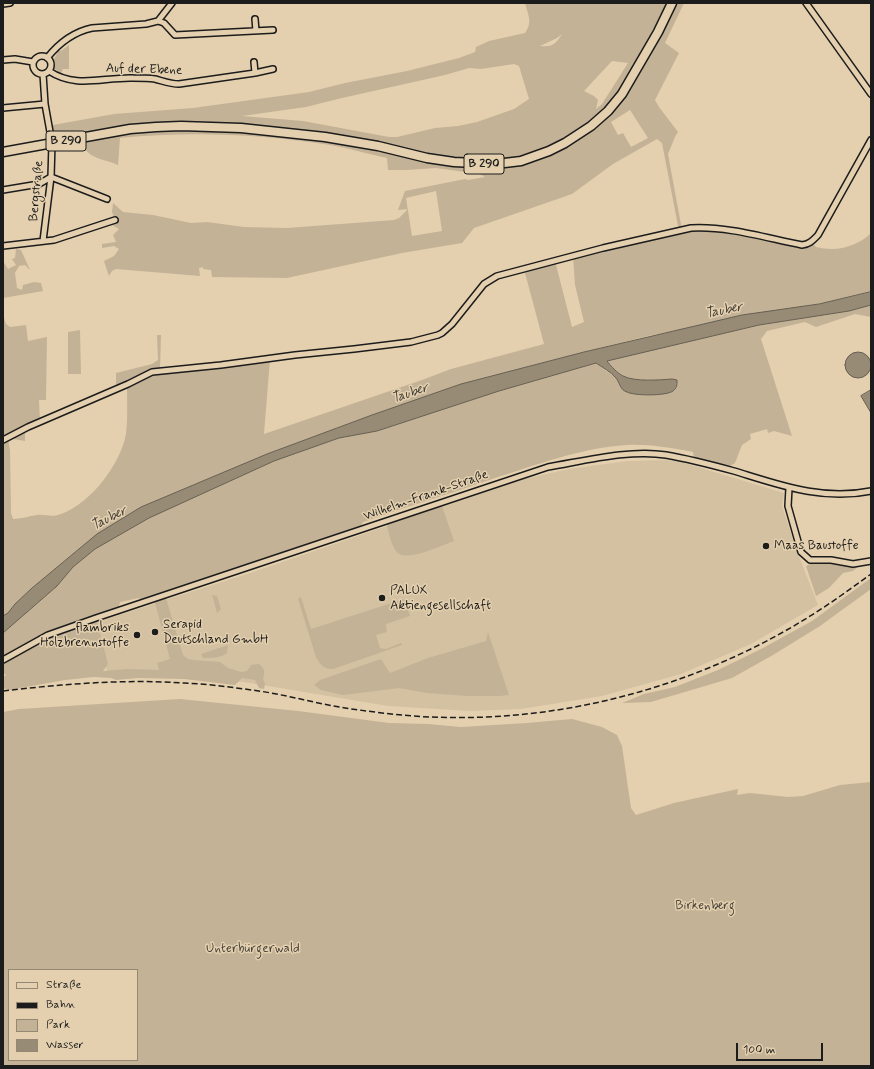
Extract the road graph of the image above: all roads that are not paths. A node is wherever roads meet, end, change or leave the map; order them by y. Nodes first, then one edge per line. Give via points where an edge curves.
1 (10, 3) edge
2 (172, 3) edge
3 (672, 3) edge
4 (806, 3) edge
5 (3, 4) edge
6 (255, 19) dead end
7 (158, 21) junction
8 (273, 30) dead end
9 (256, 31) junction
10 (47, 58) junction
11 (3, 60) edge
12 (33, 62) junction
13 (254, 62) dead end
14 (273, 69) dead end
15 (49, 71) junction
16 (255, 73) junction
17 (43, 74) junction
18 (871, 94) edge
19 (45, 104) junction
20 (3, 108) edge
21 (871, 140) edge
22 (52, 143) junction
23 (3, 152) edge
24 (51, 177) junction
25 (3, 190) edge
26 (107, 199) dead end
27 (115, 220) dead end
28 (43, 241) junction
29 (3, 246) edge
30 (3, 440) edge
31 (790, 488) junction
32 (871, 491) edge
33 (871, 561) edge
34 (3, 660) edge

1 - 5 street
2 - 7 street
3 - 22 main road, B 290 via 622,94 608,111 565,143 521,161 496,164 454,162 332,138 241,128 181,126 130,129
4 - 18 street
6 - 9 street
7 - 9 street via 164,23 175,36
7 - 10 street via 84,30 69,36
8 - 9 street
10 - 12 street via 39,57
10 - 15 street via 50,64
11 - 12 street
12 - 17 street via 35,71
13 - 16 street
14 - 16 street, Auf der Ebene
15 - 16 street, Auf der Ebene via 71,81 133,78 170,84
15 - 17 street
17 - 19 street, Bergstraße
19 - 20 street
19 - 22 street, Bergstraße
21 - 30 street via 818,235 807,244 703,227 603,248 488,280 452,324 438,335 411,342 152,372
22 - 23 main road, B 290
22 - 24 street, Bergstraße
24 - 25 street via 39,184
24 - 26 street
24 - 28 street, Bergstraße
27 - 28 street via 54,240
28 - 29 street
31 - 32 street, Wilhelm-Frank-Straße via 806,492 840,494
31 - 33 street via 788,506 801,552 805,557 810,560 853,564
31 - 34 street, Wilhelm-Frank-Straße via 708,464 664,455 616,455 548,467 96,618 48,636

